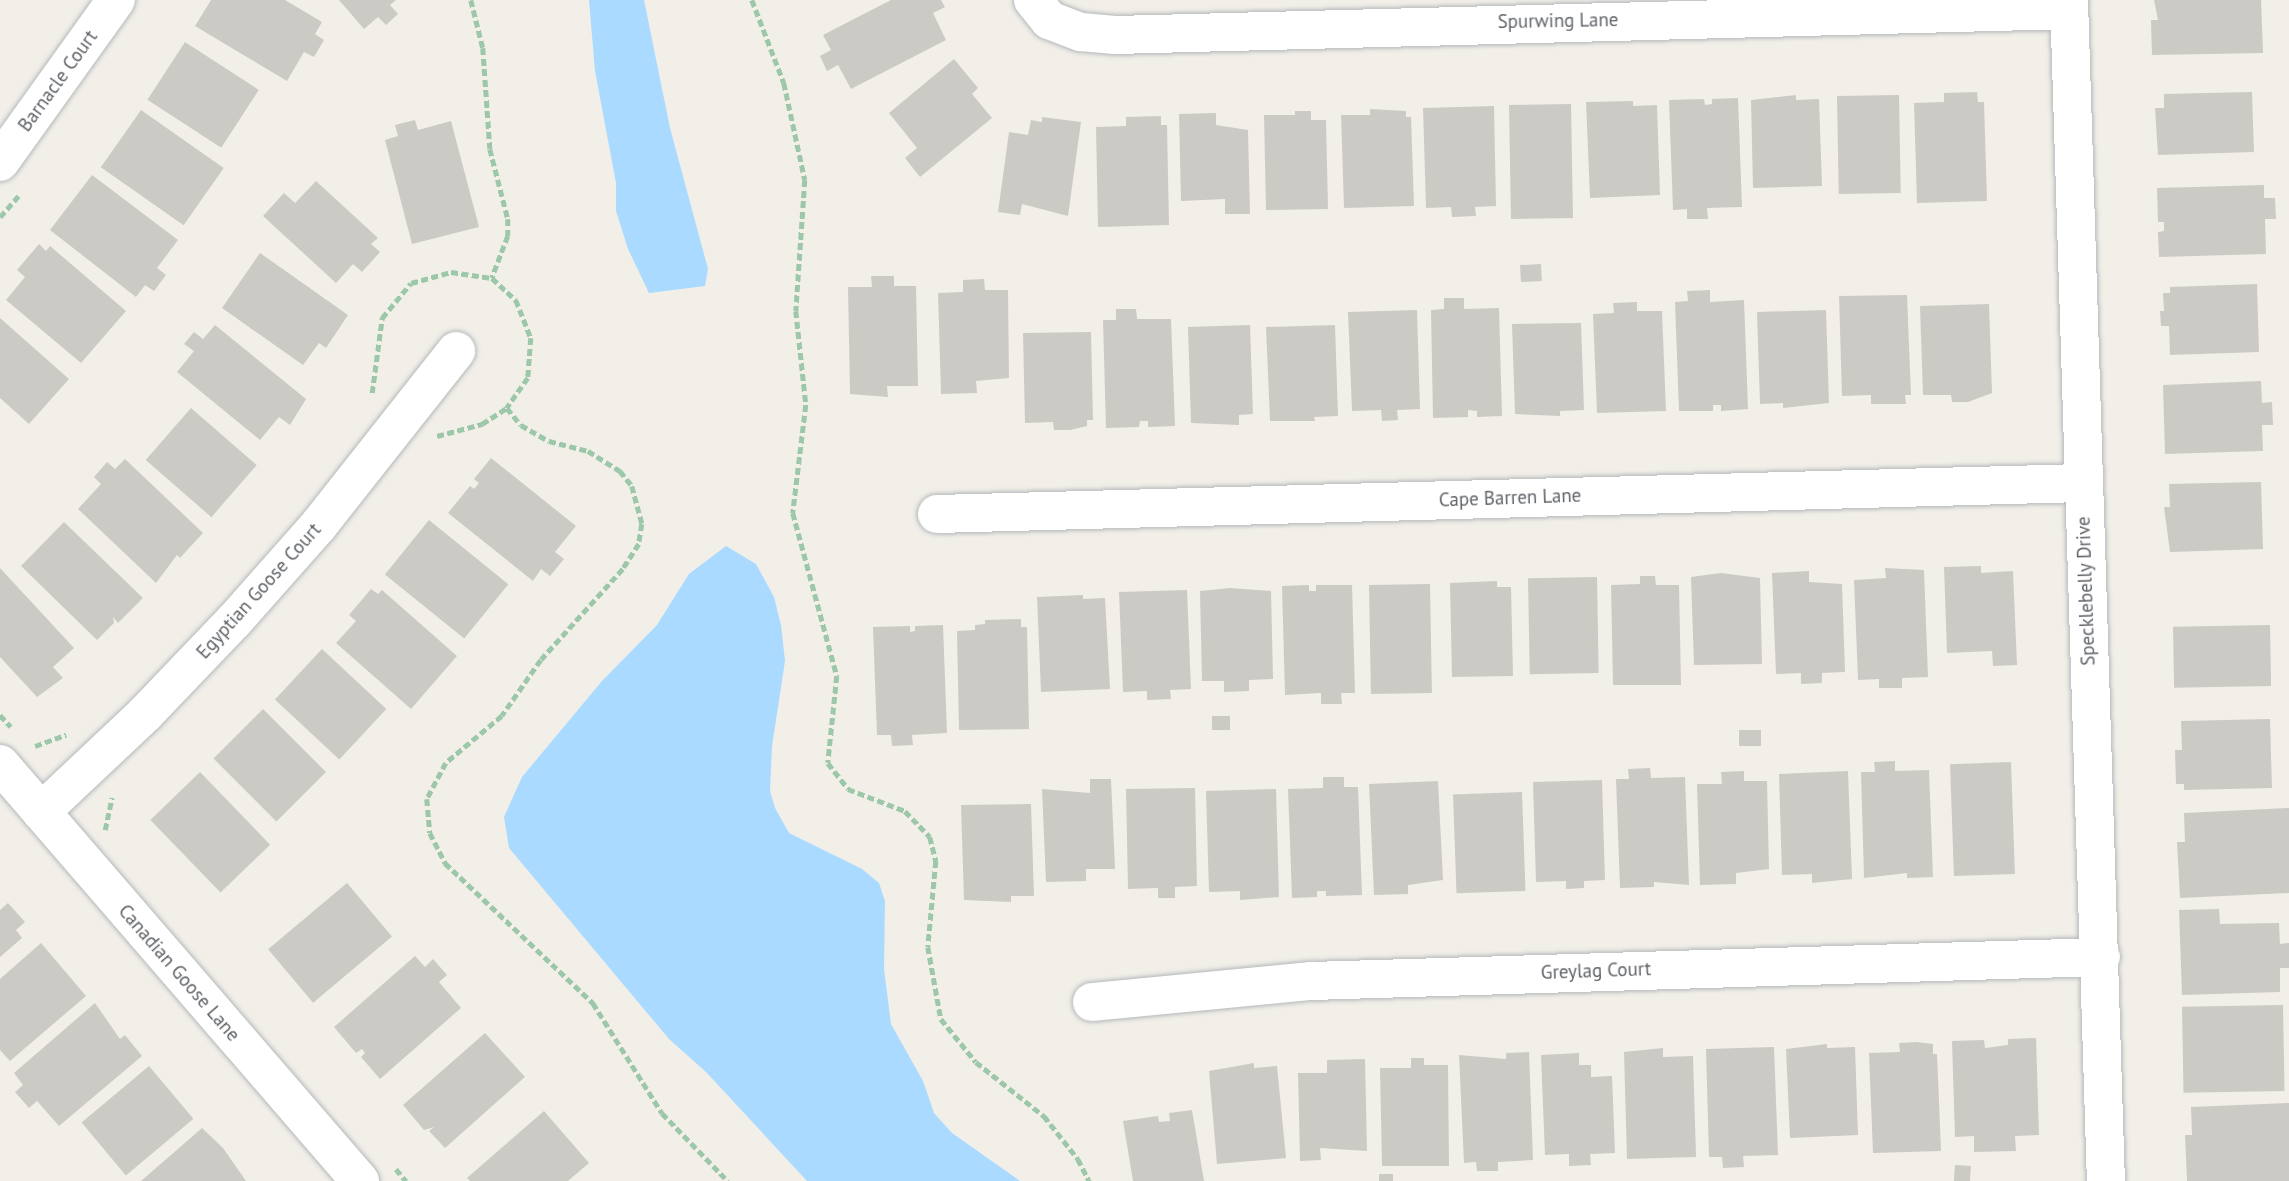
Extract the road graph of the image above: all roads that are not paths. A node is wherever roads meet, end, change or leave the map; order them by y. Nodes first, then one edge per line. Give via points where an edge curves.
1 (116, 0) edge
2 (2069, 5) edge
3 (1041, 10) edge
4 (0, 162) edge
5 (456, 351) dead end
6 (2083, 483) junction
7 (937, 514) dead end
8 (15, 755) edge
9 (41, 812) junction
10 (2101, 957) junction
11 (1092, 1002) dead end
12 (360, 1181) edge
13 (2106, 1181) edge

1 - 4 street, Barnacle Court
2 - 3 street, Spurwing Lane via 1115,35 1081,32
2 - 6 street, Specklebelly Drive via 2075,78
5 - 9 street, Egyptian Goose Court via 318,526 234,621
6 - 7 street, Cape Barren Lane
6 - 10 street, Specklebelly Drive
8 - 9 street, Canadian Goose Lane
9 - 12 street, Canadian Goose Lane
10 - 11 street, Greylag Court via 1311,981
10 - 13 street, Specklebelly Drive

